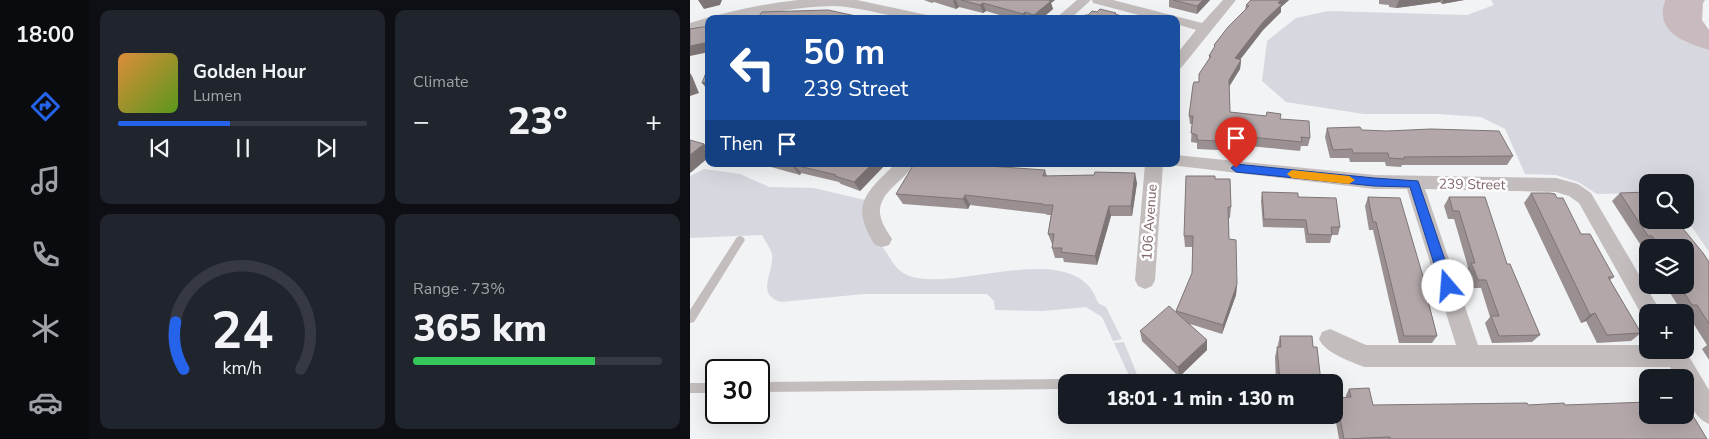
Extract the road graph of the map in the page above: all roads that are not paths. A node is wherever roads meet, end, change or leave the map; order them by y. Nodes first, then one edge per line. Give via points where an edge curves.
1 (1085, 0) edge
2 (1098, 0) edge
3 (1230, 0) edge
4 (729, 15) edge
5 (908, 15) edge
6 (1067, 15) edge
7 (1155, 15) edge
8 (1180, 21) edge
9 (705, 22) edge
10 (690, 27) edge
11 (1205, 28) junction
12 (1180, 61) edge
13 (1180, 161) edge
14 (902, 167) edge
15 (1154, 167) edge
16 (1414, 183) junction
17 (882, 239) dead end
18 (740, 240) dead end
19 (1145, 280) dead end
20 (1646, 304) edge
21 (690, 319) edge
22 (1330, 340) dead end
23 (1639, 354) edge
24 (1471, 357) junction
25 (1678, 359) edge
26 (1058, 384) edge
27 (770, 387) edge
28 (690, 388) edge
29 (705, 388) edge
30 (1709, 412) edge

1 - 6 street
2 - 7 street
3 - 11 street
4 - 5 street via 802,3 851,3
8 - 11 street
9 - 10 street
11 - 12 street
13 - 16 street, 239 Street via 1335,179
14 - 17 street via 875,194 870,206 874,228
15 - 19 street, 106 Avenue
16 - 20 street, 239 Street via 1556,185 1576,190 1585,198
16 - 24 street
18 - 21 lane
22 - 24 street via 1364,356
23 - 24 street
25 - 30 street
26 - 27 lane
28 - 29 lane

